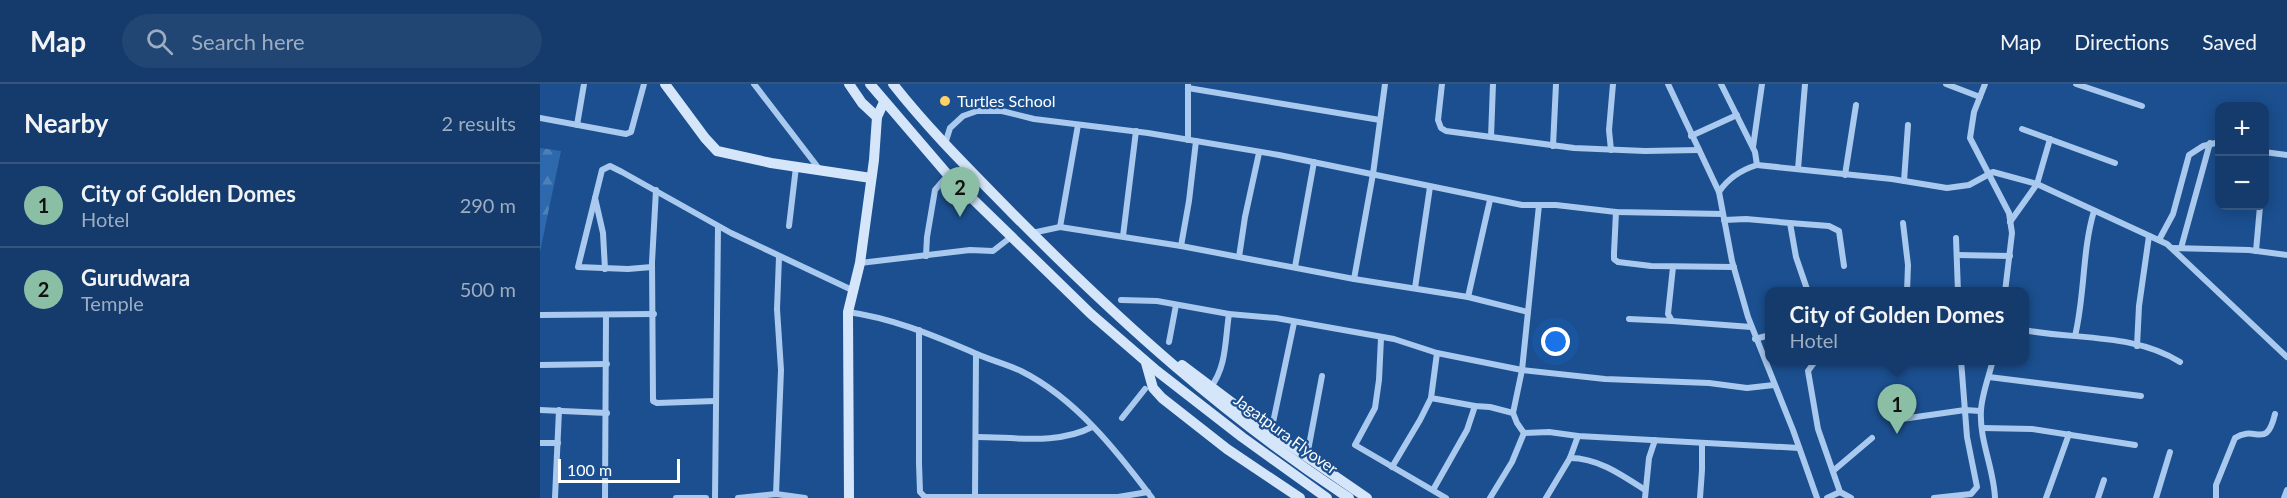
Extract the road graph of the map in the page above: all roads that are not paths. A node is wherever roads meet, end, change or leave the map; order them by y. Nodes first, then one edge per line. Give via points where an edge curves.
1 (584, 84) edge
2 (645, 84) edge
3 (665, 84) edge
4 (754, 84) edge
5 (849, 84) edge
6 (870, 84) edge
7 (892, 84) edge
8 (1385, 84) edge
9 (1442, 84) edge
10 (1493, 84) edge
11 (1556, 84) edge
12 (1613, 84) edge
13 (1668, 84) edge
14 (1721, 84) edge
15 (1762, 84) edge
16 (1805, 84) edge
17 (1946, 84) edge
18 (1985, 84) edge
19 (2076, 84) edge
20 (1188, 86) edge
21 (1980, 97) junction
22 (884, 102) junction
23 (1856, 105) dead end
24 (2142, 106) dead end
25 (1737, 115) junction
26 (877, 117) junction
27 (540, 118) edge
28 (1380, 120) junction
29 (1908, 124) dead end
30 (577, 125) junction
31 (1078, 125) junction
32 (2022, 129) dead end
33 (1136, 131) junction
34 (1691, 136) junction
35 (1491, 137) junction
36 (2050, 139) junction
37 (1188, 140) junction
38 (1196, 141) junction
39 (2215, 142) edge
40 (2210, 143) junction
41 (945, 144) junction
42 (1553, 146) junction
43 (1753, 148) junction
44 (1611, 150) junction
45 (1699, 150) junction
46 (1259, 153) junction
47 (2269, 153) edge
48 (2287, 155) edge
49 (1314, 162) junction
50 (2115, 163) dead end
51 (1756, 165) junction
52 (796, 166) junction
53 (1798, 169) junction
54 (820, 170) junction
55 (1373, 174) junction
56 (948, 175) junction
57 (1845, 175) junction
58 (1988, 175) junction
59 (871, 178) junction
60 (1904, 181) junction
61 (2037, 184) junction
62 (1430, 187) junction
63 (656, 190) junction
64 (1719, 192) junction
65 (595, 197) junction
66 (1490, 200) junction
67 (1539, 205) junction
68 (2260, 210) edge
69 (2094, 211) junction
70 (1616, 212) junction
71 (1723, 217) junction
72 (2010, 222) junction
73 (1790, 223) junction
74 (1903, 223) dead end
75 (789, 226) dead end
76 (718, 227) junction
77 (1060, 227) junction
78 (1032, 233) junction
79 (1122, 236) junction
80 (2149, 236) junction
81 (1011, 237) junction
82 (1956, 238) dead end
83 (2158, 240) junction
84 (1181, 246) junction
85 (2172, 248) junction
86 (2181, 248) junction
87 (2256, 251) junction
88 (1957, 255) junction
89 (2287, 255) edge
90 (926, 256) junction
91 (2010, 256) junction
92 (779, 257) junction
93 (1239, 257) junction
94 (860, 263) junction
95 (1844, 266) dead end
96 (652, 267) junction
97 (1295, 267) junction
98 (1673, 267) junction
99 (1734, 267) junction
100 (605, 269) junction
101 (1354, 279) junction
102 (1807, 287) edge
103 (1907, 287) edge
104 (1958, 287) edge
105 (2006, 287) edge
106 (1415, 288) junction
107 (852, 290) junction
108 (1468, 297) junction
109 (1121, 300) dead end
110 (1176, 305) junction
111 (848, 312) junction
112 (1528, 312) junction
113 (654, 314) junction
114 (1230, 314) junction
115 (540, 315) edge
116 (606, 316) junction
117 (1629, 319) dead end
118 (1672, 321) junction
119 (1294, 323) junction
120 (1751, 327) junction
121 (919, 330) junction
122 (2029, 330) edge
123 (1765, 336) edge
124 (2075, 336) junction
125 (1381, 338) junction
126 (1755, 339) junction
127 (1169, 342) dead end
128 (2137, 346) junction
129 (1437, 353) junction
130 (976, 354) junction
131 (2287, 357) edge
132 (1146, 362) junction
133 (2180, 362) dead end
134 (1765, 363) edge
135 (607, 364) junction
136 (540, 365) edge
137 (1766, 365) edge
138 (1812, 365) edge
139 (1961, 365) edge
140 (1993, 365) edge
141 (1522, 370) junction
142 (1322, 376) dead end
143 (1989, 377) junction
144 (1774, 385) junction
145 (1145, 389) dead end
146 (1209, 390) junction
147 (2141, 396) dead end
148 (1431, 398) junction
149 (1195, 400) junction
150 (715, 401) junction
151 (1475, 406) junction
152 (1175, 408) junction
153 (540, 410) edge
154 (559, 410) junction
155 (1965, 410) junction
156 (1980, 411) junction
157 (607, 413) junction
158 (1514, 413) junction
159 (2275, 414) dead end
160 (1122, 418) dead end
161 (1895, 420) dead end
162 (1092, 427) junction
163 (1983, 428) junction
164 (1271, 432) junction
165 (1524, 433) junction
166 (2069, 434) junction
167 (976, 436) junction
168 (1578, 436) junction
169 (1872, 438) dead end
170 (1655, 440) junction
171 (540, 443) edge
172 (558, 443) junction
173 (1702, 444) junction
174 (2134, 445) dead end
175 (1799, 448) junction
176 (2170, 452) dead end
177 (1307, 456) junction
178 (1570, 458) junction
179 (1392, 466) junction
180 (1833, 471) junction
181 (2104, 480) dead end
182 (1433, 490) junction
183 (1645, 490) junction
184 (1840, 492) junction
185 (2287, 492) edge
186 (776, 494) junction
187 (1150, 495) edge
188 (975, 497) edge
189 (1548, 497) edge
190 (1997, 497) edge
191 (555, 498) edge
192 (605, 498) edge
193 (676, 498) edge
194 (706, 498) edge
195 (716, 498) edge
196 (738, 498) edge
197 (805, 498) edge
198 (849, 498) edge
199 (1300, 498) edge
200 (1327, 498) edge
201 (1349, 498) edge
202 (1367, 498) edge
203 (1446, 498) edge
204 (1490, 498) edge
205 (1646, 498) edge
206 (1700, 498) edge
207 (1817, 498) edge
208 (1827, 498) edge
209 (1851, 498) edge
210 (1934, 498) edge
211 (2046, 498) edge
212 (2098, 498) edge
213 (2156, 498) edge
214 (2216, 498) edge
215 (2284, 498) edge

1 - 30 street
2 - 30 street via 631,132
3 - 52 main road via 717,151
4 - 54 street
5 - 26 main road
6 - 22 main road, Jagatpura Flyover
7 - 41 main road
8 - 28 street
9 - 35 street via 1438,120 1441,128
10 - 35 street
11 - 42 street
12 - 44 street
13 - 34 street
14 - 25 street
15 - 43 street
16 - 53 street
17 - 21 street
18 - 21 street
19 - 24 street
20 - 28 street
20 - 37 street
21 - 58 street via 1970,138
22 - 26 main road
22 - 56 main road, Jagatpura Flyover
23 - 57 street
25 - 34 street
25 - 43 street
26 - 59 main road
27 - 30 street
28 - 55 street
29 - 60 street
31 - 33 street
31 - 41 street via 1002,111 977,111 963,116 950,128
31 - 77 street
32 - 36 street
33 - 37 street
33 - 79 street
34 - 45 street
35 - 42 street
36 - 50 street
36 - 61 street
37 - 38 street
38 - 46 street
38 - 84 street
39 - 40 street
40 - 83 street via 2189,155 2173,214
40 - 86 street
41 - 78 main road
42 - 44 street
43 - 51 street
44 - 45 street
45 - 64 street
46 - 49 street
46 - 93 street
47 - 48 street
49 - 55 street
49 - 97 street
51 - 53 street
51 - 64 street via 1733,176
52 - 54 main road
52 - 75 street
53 - 57 street
54 - 59 main road
55 - 62 street
55 - 101 street
56 - 81 main road, Jagatpura Flyover
56 - 90 street via 935,190
57 - 60 street
58 - 60 street via 1969,185 1947,189
58 - 61 street via 1993,172
58 - 72 street
59 - 94 main road
61 - 69 street
61 - 72 street
62 - 66 street
62 - 106 street
63 - 65 street via 610,166 602,170
63 - 76 street
63 - 96 street
64 - 71 street
65 - 100 street via 603,232
65 - 100 street via 578,267
66 - 67 street
66 - 108 street
67 - 70 street
67 - 112 street
68 - 87 street
69 - 80 street
69 - 124 street
70 - 71 street
70 - 98 street via 1614,259
71 - 73 street
71 - 99 street
72 - 91 street
73 - 95 street via 1829,226 1839,231
73 - 102 street
74 - 103 street
76 - 92 street
76 - 150 street
77 - 78 street
77 - 79 street
78 - 146 main road via 1168,361
79 - 84 street
80 - 83 street
80 - 128 street
81 - 90 street via 993,251
81 - 132 main road, Jagatpura Flyover
82 - 88 street
83 - 85 street
84 - 93 street
85 - 86 street
85 - 131 street
86 - 87 street
87 - 89 street
88 - 91 street
88 - 104 street
90 - 94 street
91 - 105 street
92 - 107 street
92 - 186 street via 781,370
93 - 97 street
94 - 107 main road
96 - 100 street
96 - 113 street
97 - 101 street
98 - 99 street
98 - 118 street via 1668,314
99 - 120 street
101 - 106 street
106 - 108 street
107 - 111 main road
108 - 112 street
109 - 110 street
110 - 114 street
110 - 127 street
111 - 121 street via 878,316
111 - 198 main road
112 - 141 street
113 - 116 street
113 - 150 street via 653,401
114 - 119 street
114 - 146 street via 1224,357 1217,380
115 - 116 street
116 - 135 street
117 - 118 street
118 - 120 street
119 - 125 street
119 - 164 street
120 - 126 street
121 - 130 street
121 - 188 street via 921,492 925,497
122 - 124 street
123 - 126 street
124 - 128 street
125 - 129 street
125 - 179 street via 1375,408 1355,445
126 - 134 street
128 - 133 street
129 - 141 street
129 - 148 street
130 - 162 street via 1021,371 1053,391
130 - 167 street
132 - 149 main road, Jagatpura Flyover
132 - 152 main road via 1153,388
135 - 136 street
135 - 157 street
137 - 144 street
138 - 180 street via 1808,371 1815,418
139 - 155 street
140 - 143 street
141 - 144 street via 1747,388
141 - 158 street
142 - 177 street
143 - 147 street
143 - 156 street
144 - 175 street
145 - 160 street
146 - 164 main road
146 - 201 main road, Jagatpura Flyover via 1252,431
148 - 151 street
148 - 179 street
149 - 152 main road
149 - 200 main road, Jagatpura Flyover
150 - 195 street
151 - 158 street
151 - 182 street via 1467,430
152 - 199 main road
153 - 154 street
154 - 157 street
154 - 172 street
155 - 156 street
155 - 161 street
155 - 210 street via 1977,487 1971,494
156 - 163 street
157 - 192 street
158 - 165 street
159 - 214 street via 2267,434 2235,438 2216,486
162 - 167 street via 1081,433 1050,438
162 - 187 street
163 - 166 street
163 - 190 street
164 - 177 main road
165 - 168 street
165 - 204 street
166 - 174 street
166 - 211 street
167 - 188 street
168 - 170 street
168 - 178 street
169 - 180 street
170 - 173 street
170 - 183 street
171 - 172 street
172 - 191 street
173 - 175 street
173 - 206 street
175 - 207 street
176 - 213 street
177 - 202 main road
178 - 183 street via 1587,458
178 - 189 street
179 - 182 street
180 - 184 street
181 - 212 street
182 - 203 street
183 - 205 street
184 - 208 street
184 - 209 street
185 - 215 street
186 - 196 street
186 - 197 street
187 - 188 street
193 - 194 street

